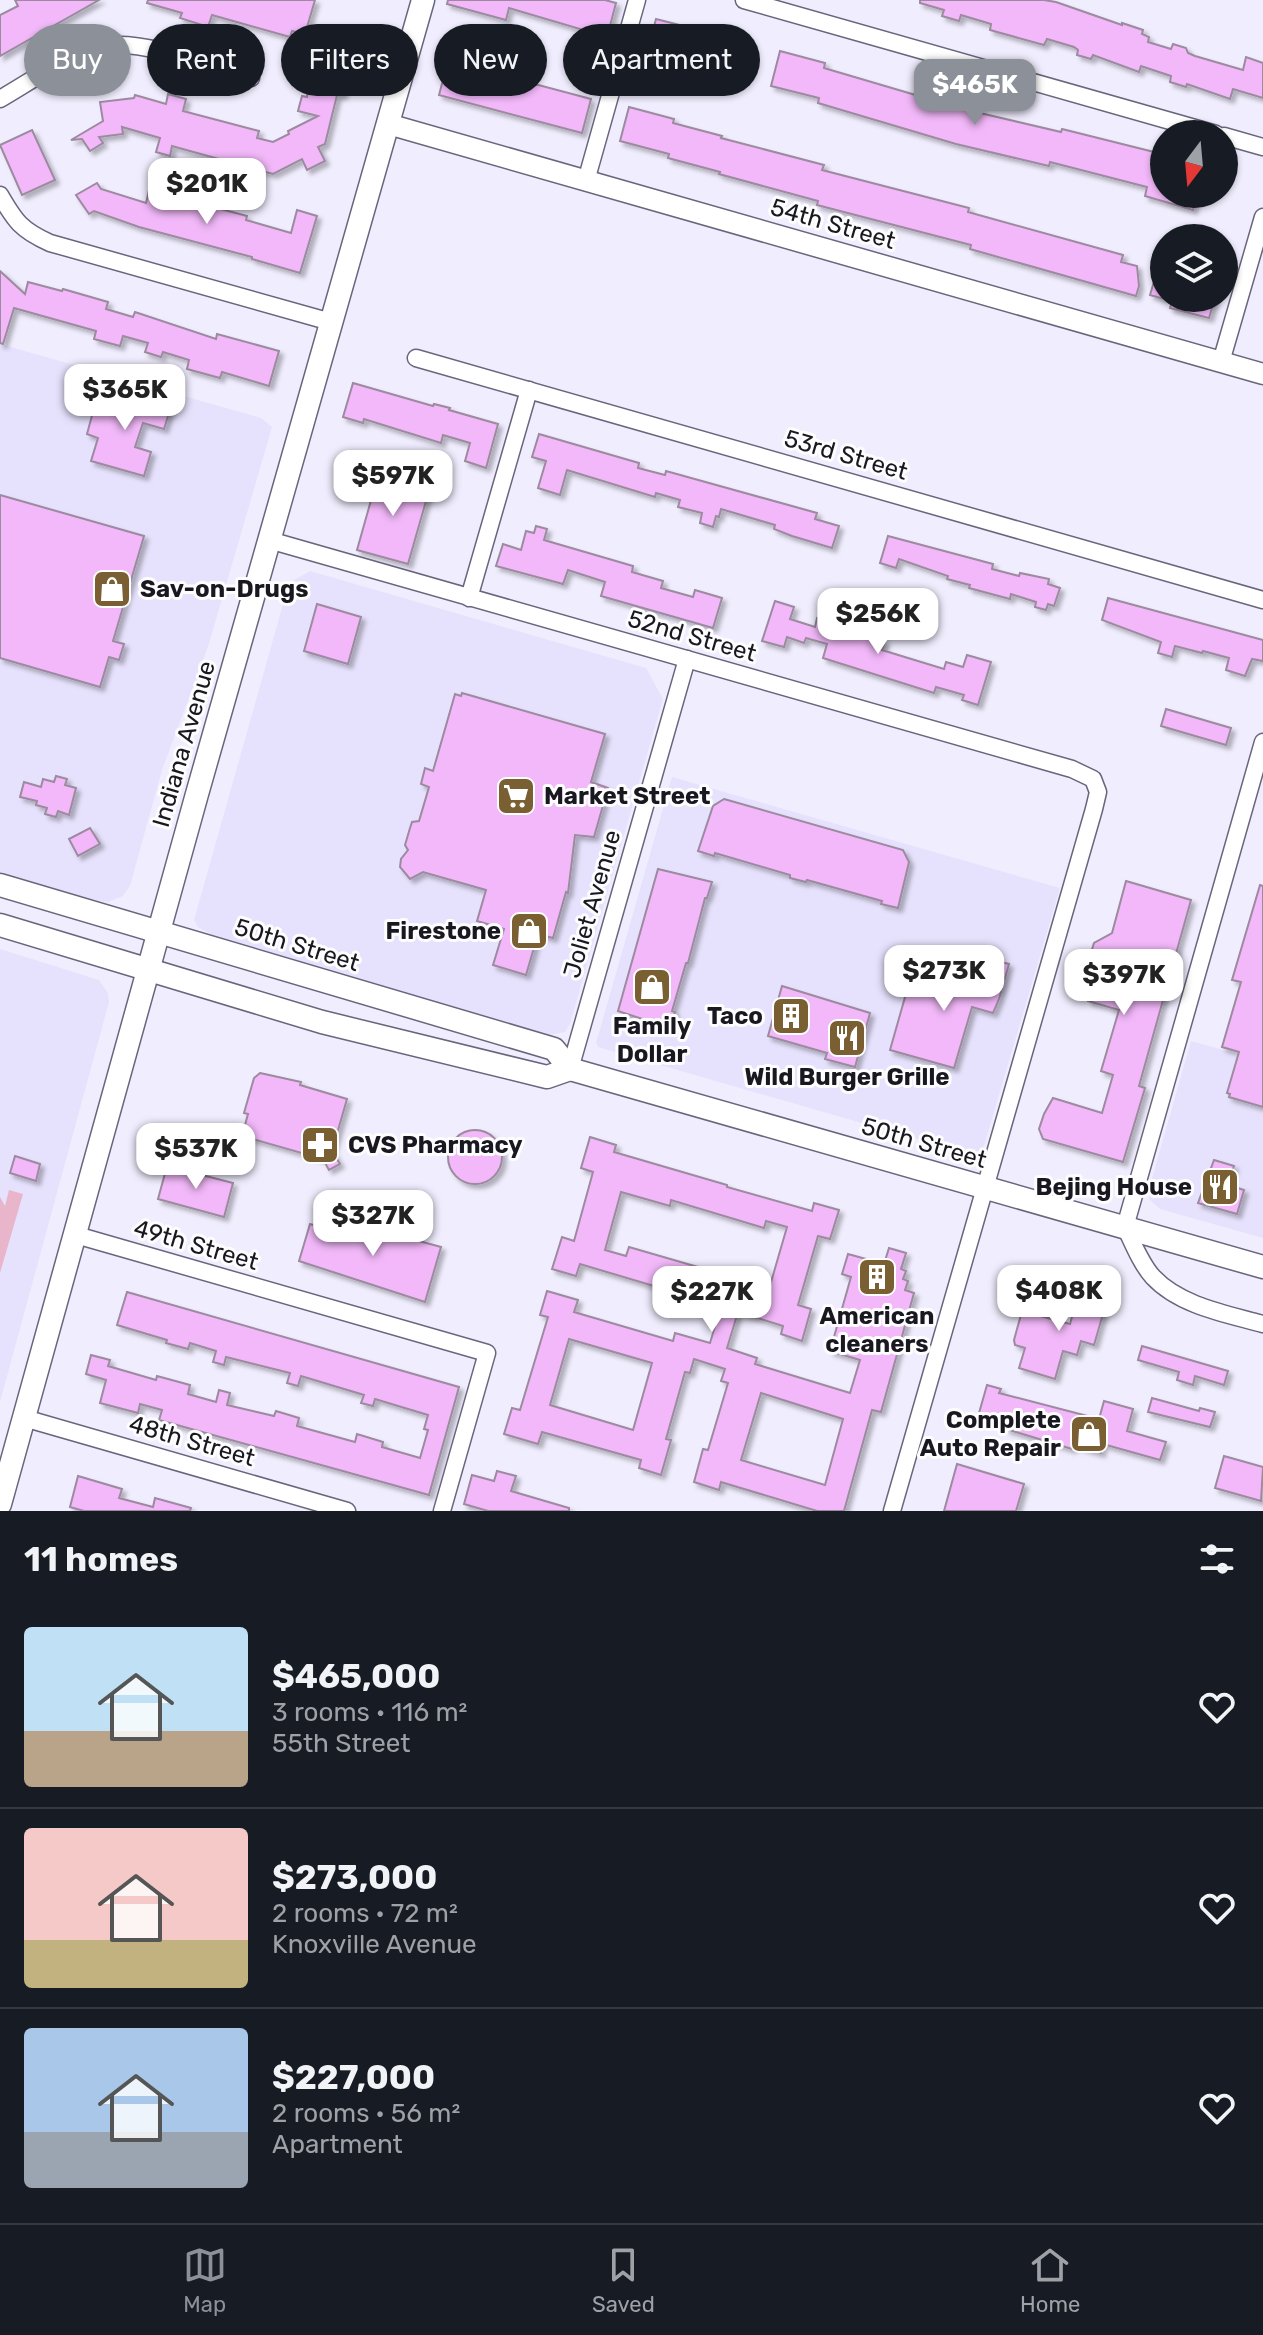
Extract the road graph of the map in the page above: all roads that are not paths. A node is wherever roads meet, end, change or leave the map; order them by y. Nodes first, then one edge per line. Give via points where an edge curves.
1 (423, 0) edge
2 (637, 0) edge
3 (744, 0) edge
4 (147, 48) edge
5 (0, 99) edge
6 (1167, 120) edge
7 (388, 124) junction
8 (1238, 140) edge
9 (1263, 147) edge
10 (586, 181) junction
11 (0, 195) edge
12 (1263, 217) edge
13 (331, 322) junction
14 (416, 358) dead end
15 (1221, 362) junction
16 (1263, 374) edge
17 (529, 390) junction
18 (269, 540) junction
19 (469, 598) junction
20 (1263, 600) edge
21 (687, 659) junction
22 (1263, 742) edge
23 (0, 885) edge
24 (0, 925) edge
25 (160, 932) junction
26 (150, 970) junction
27 (570, 1069) junction
28 (984, 1187) junction
29 (1125, 1227) junction
30 (76, 1235) junction
31 (1263, 1267) edge
32 (1263, 1324) edge
33 (24, 1418) junction
34 (0, 1504) edge
35 (347, 1511) edge
36 (442, 1511) edge
37 (892, 1511) edge

1 - 7 main road, Indiana Avenue
2 - 10 street
3 - 6 street
4 - 5 street via 106,46 65,61
7 - 10 street, 54th Street
7 - 13 main road, Indiana Avenue
8 - 9 street
10 - 15 street, 54th Street
11 - 13 street via 27,233 50,243
12 - 15 street
13 - 18 main road, Indiana Avenue
14 - 17 street, 53rd Street
15 - 16 street, 54th Street
17 - 19 street
17 - 20 street, 53rd Street
18 - 19 street, 52nd Street
18 - 25 main road, Indiana Avenue
19 - 21 street, 52nd Street
21 - 27 street, Joliet Avenue
21 - 28 street, 52nd Street via 1072,769 1088,774 1097,785
22 - 29 street
23 - 25 main road, 50th Street
24 - 26 main road, 50th Street
25 - 26 main road, Indiana Avenue
25 - 27 main road, 50th Street via 554,1049
26 - 27 main road, 50th Street via 322,1022 547,1077
26 - 30 main road, Indiana Avenue
27 - 28 main road, 50th Street
28 - 29 main road, 50th Street
28 - 37 street
29 - 31 main road, 50th Street
29 - 32 street via 1151,1276 1170,1292
30 - 33 main road, Indiana Avenue
30 - 36 street, 49th Street via 487,1353
33 - 34 main road, Indiana Avenue
33 - 35 street, 48th Street

